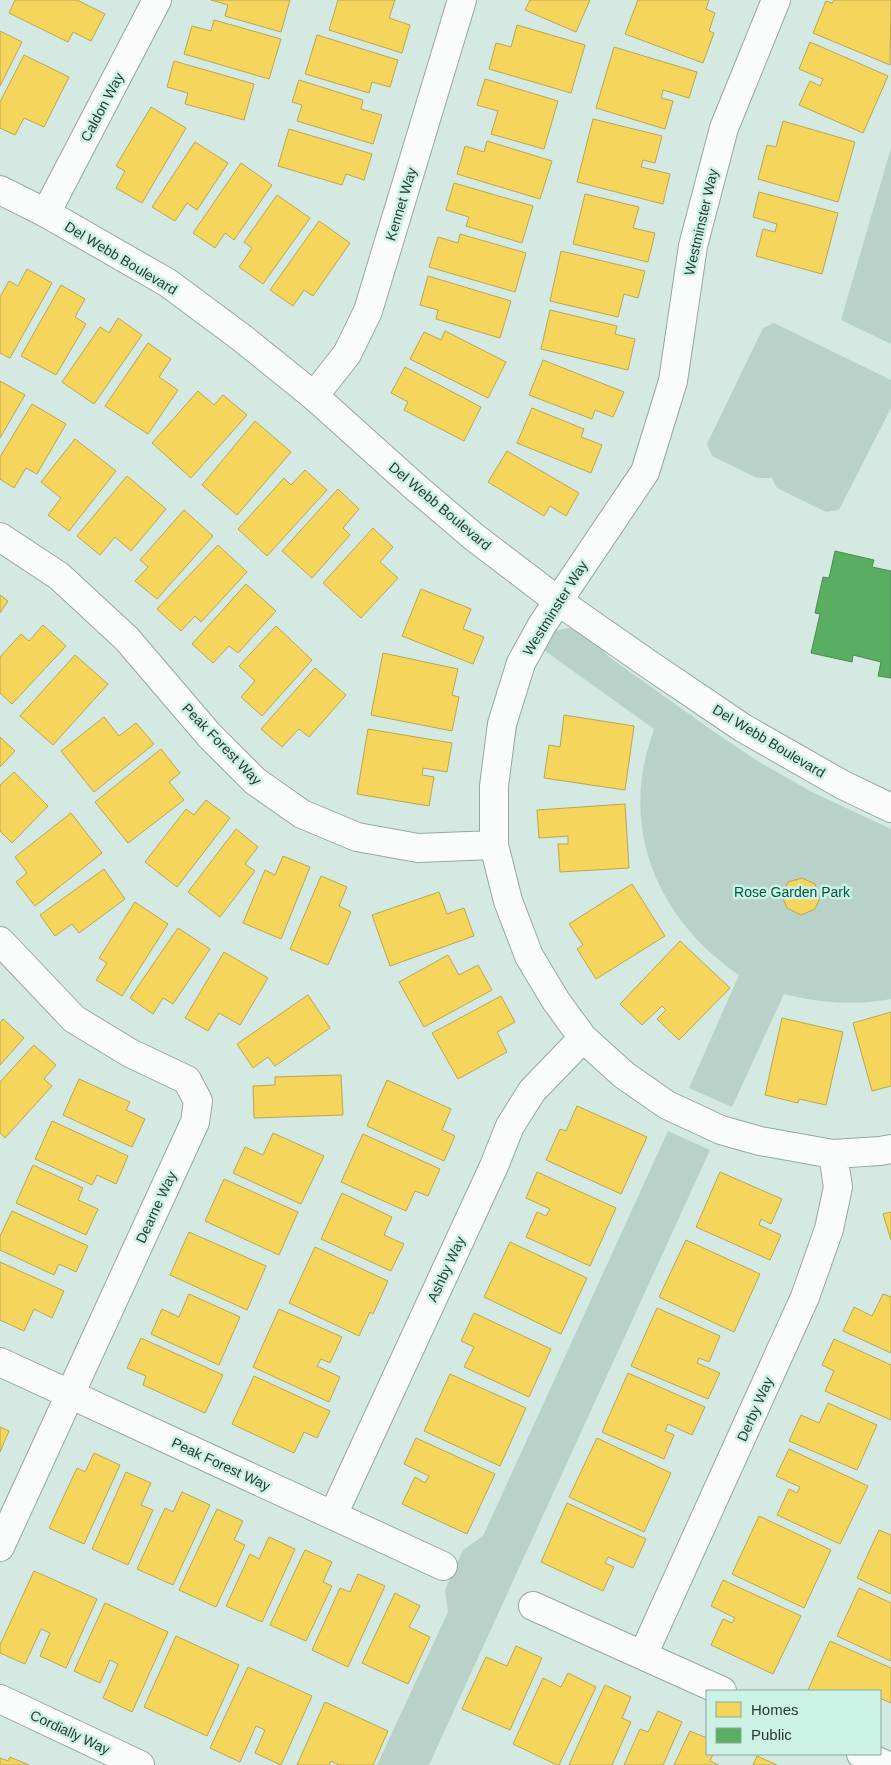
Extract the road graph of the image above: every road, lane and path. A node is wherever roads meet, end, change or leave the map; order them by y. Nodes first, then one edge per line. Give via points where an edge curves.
1 (157, 0) edge
2 (462, 0) edge
3 (776, 0) edge
4 (0, 190) edge
5 (46, 213) junction
6 (314, 396) junction
7 (0, 537) edge
8 (558, 601) junction
9 (891, 808) edge
10 (494, 845) junction
11 (0, 941) edge
12 (583, 1038) junction
13 (891, 1149) edge
14 (833, 1154) junction
15 (0, 1362) edge
16 (70, 1394) junction
17 (333, 1515) junction
18 (0, 1547) edge
19 (442, 1566) dead end
20 (533, 1606) dead end
21 (643, 1655) junction
22 (720, 1690) edge
23 (0, 1699) edge
24 (863, 1755) edge
25 (140, 1765) edge
26 (886, 1765) edge

1 - 5 street, Caldon Way
2 - 6 street, Kennet Way via 368,311 347,354
3 - 8 street, Westminster Way via 724,128 693,246 673,381 645,472
4 - 5 street, Del Webb Boulevard
5 - 6 street, Del Webb Boulevard via 168,283
6 - 8 street, Del Webb Boulevard via 467,531
7 - 10 street, Peak Forest Way via 58,576 113,626 209,735 255,781 302,814 357,837 418,848
8 - 9 street, Del Webb Boulevard via 743,728 843,785
8 - 10 street, Westminster Way via 521,663 502,724 494,786
10 - 12 street, Westminster Way via 508,902 530,956 556,1001
11 - 16 street, Dearne Way via 74,1020 130,1053 187,1080 198,1101 195,1122
12 - 14 street, Westminster Way via 624,1075 675,1108 729,1132
12 - 17 street, Ashby Way via 532,1091 510,1126
13 - 14 street, Westminster Way
14 - 21 street, Derby Way via 838,1187 829,1229 805,1297
15 - 16 street, Peak Forest Way
16 - 17 street, Peak Forest Way
16 - 18 street, Dearne Way
17 - 19 street, Peak Forest Way
20 - 21 street
21 - 22 street
23 - 25 street, Cordially Way
24 - 26 street

